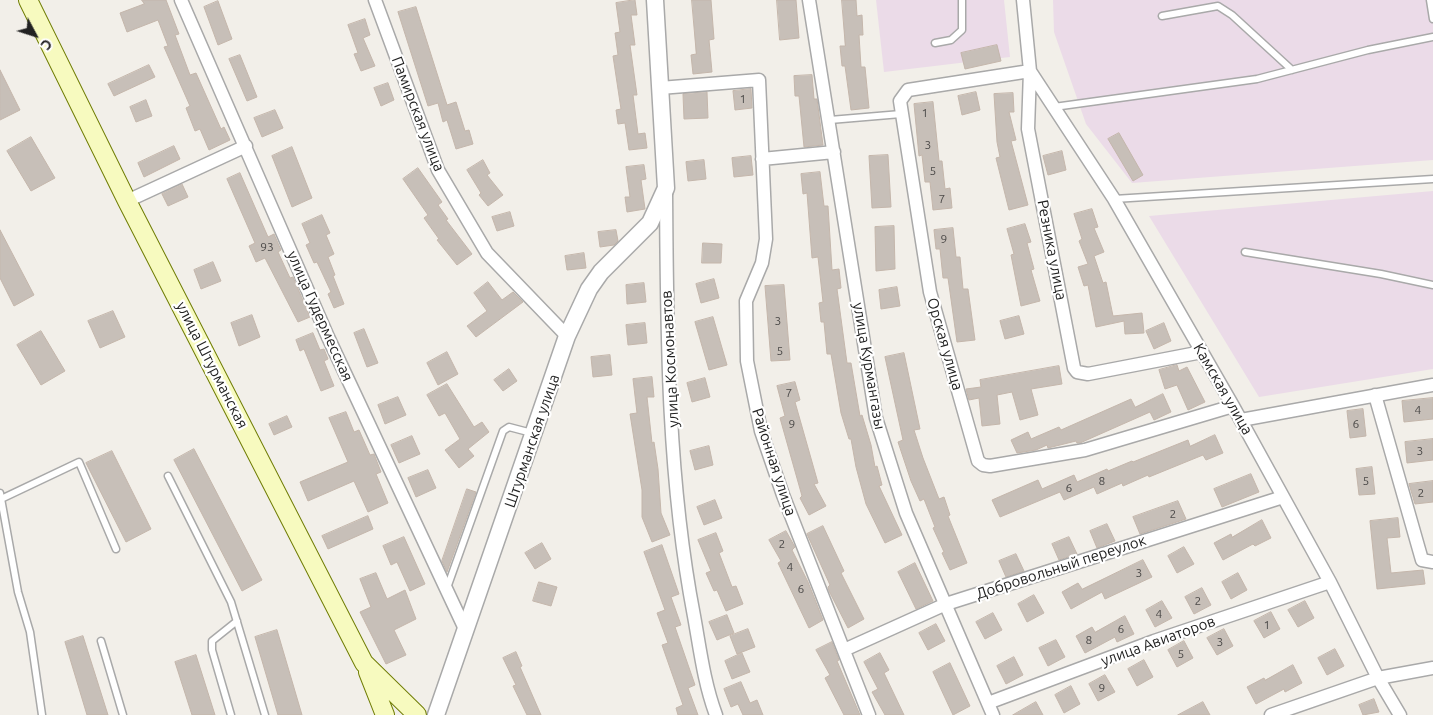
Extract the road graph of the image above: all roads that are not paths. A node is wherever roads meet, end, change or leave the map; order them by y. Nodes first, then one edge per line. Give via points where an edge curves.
1 (28, 0) edge
2 (181, 0) edge
3 (375, 0) edge
4 (655, 0) edge
5 (809, 0) edge
6 (962, 0) edge
7 (1023, 0) edge
8 (1430, 0) edge
9 (1162, 16) dead end
10 (1433, 19) edge
11 (1433, 37) edge
12 (935, 43) dead end
13 (1292, 70) junction
14 (1030, 71) junction
15 (660, 88) junction
16 (1054, 107) junction
17 (901, 114) junction
18 (830, 120) junction
19 (246, 146) junction
20 (834, 152) junction
21 (762, 160) junction
22 (1433, 178) edge
23 (666, 188) junction
24 (1114, 199) junction
25 (128, 201) junction
26 (1245, 252) dead end
27 (1433, 285) edge
28 (567, 336) junction
29 (1202, 352) junction
30 (1433, 385) edge
31 (1376, 395) junction
32 (1233, 406) junction
33 (1241, 420) junction
34 (533, 433) junction
35 (168, 476) dead end
36 (0, 496) edge
37 (1283, 497) junction
38 (116, 549) dead end
39 (1433, 562) edge
40 (1330, 582) junction
41 (446, 589) junction
42 (946, 604) junction
43 (237, 622) junction
44 (465, 629) junction
45 (102, 641) dead end
46 (844, 650) junction
47 (364, 663) junction
48 (1433, 668) edge
49 (1378, 678) junction
50 (990, 709) edge
51 (42, 715) edge
52 (123, 715) edge
53 (231, 715) edge
54 (265, 715) edge
55 (385, 715) edge
56 (417, 715) edge
57 (436, 715) edge
58 (716, 715) edge
59 (869, 715) edge
60 (1271, 715) edge
61 (1400, 715) edge

1 - 25 main road, улица Штурманская
2 - 19 street, улица Гудермесская
3 - 28 street, Памирская улица via 438,170 487,253
4 - 15 street, улица Космонавтов
5 - 18 street, улица Курмангазы
6 - 12 lane via 962,30 951,40
7 - 14 street, Резника улица
8 - 10 lane
9 - 13 lane via 1218,6
11 - 13 lane
13 - 16 lane via 1257,79
14 - 16 street, Камская улица
14 - 17 street, Орская улица via 908,90 900,101
14 - 29 street, Резника улица via 1028,129 1074,368 1088,374
15 - 21 street, Районная улица via 759,80
15 - 23 street, улица Космонавтов
16 - 24 street, Камская улица
17 - 18 lane
17 - 32 street, Орская улица via 930,292 978,460 983,465 1085,450
18 - 20 street, улица Курмангазы
19 - 25 street
19 - 41 street, улица Гудермесская via 328,338
20 - 21 street
20 - 42 street, улица Курмангазы via 876,418 906,513
21 - 46 street, Районная улица via 766,239 762,262 746,302 747,361 761,431
22 - 24 lane
23 - 28 street, Штурманская улица via 650,223 601,272 589,289
23 - 58 street, улица Космонавтов via 667,349 683,559 708,694
24 - 29 street, Камская улица
25 - 47 main road, улица Штурманская
26 - 27 lane
28 - 34 street, Штурманская улица
29 - 32 street, Камская улица
30 - 31 street
31 - 33 street
31 - 39 street via 1422,560
32 - 33 street, Камская улица
33 - 37 street, Камская улица
34 - 41 lane via 509,427 503,430
34 - 44 street, Штурманская улица
35 - 43 lane via 231,602
36 - 38 lane via 79,462
36 - 51 lane via 18,592 30,632
37 - 40 street, Камская улица
37 - 42 street, Добровольный переулок
40 - 49 street, Камская улица
40 - 50 street, улица Авиаторов via 1154,641
41 - 44 street, улица Гудермесская
42 - 46 street, Добровольный переулок
42 - 50 street, улица Курмангазы
43 - 53 lane via 212,641
43 - 54 lane
44 - 57 street, Штурманская улица
45 - 52 lane
46 - 59 street, Районная улица
47 - 55 main road
47 - 56 main road, улица Штурманская
48 - 49 street
49 - 60 street
49 - 61 street, Камская улица

